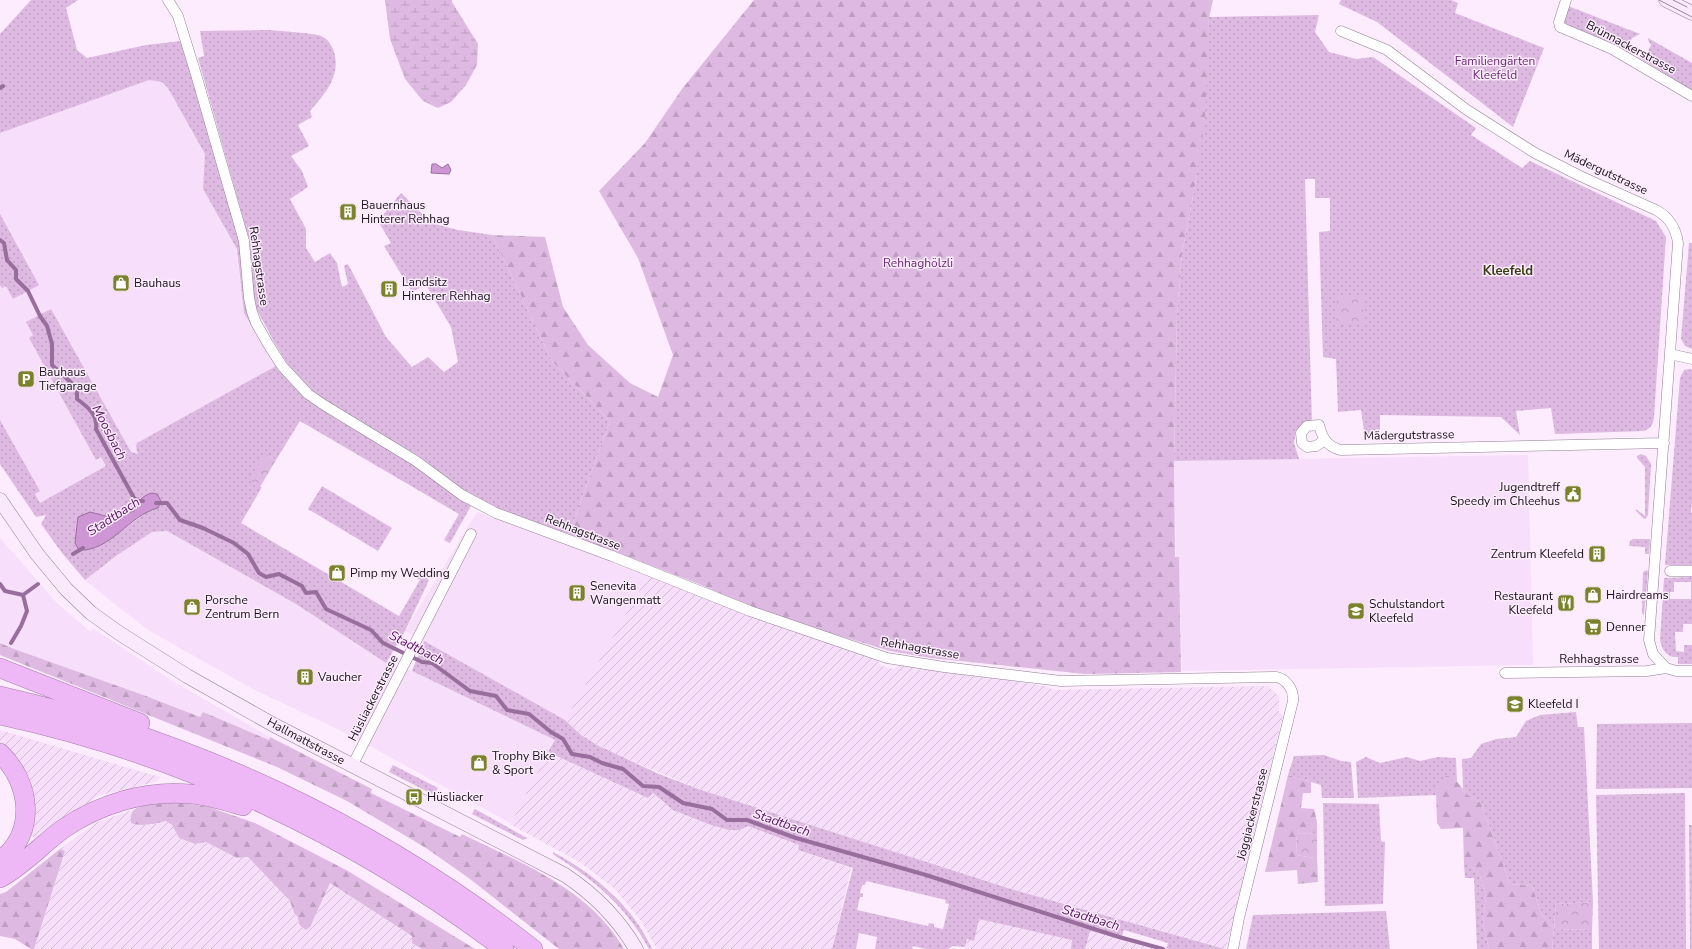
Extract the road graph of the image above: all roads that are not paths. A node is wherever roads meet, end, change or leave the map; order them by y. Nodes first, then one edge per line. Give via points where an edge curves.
1 (168, 0) edge
2 (1566, 0) edge
3 (1666, 0) edge
4 (1692, 13) edge
5 (1341, 31) dead end
6 (1692, 96) edge
7 (1670, 354) junction
8 (1692, 359) edge
9 (1325, 440) dead end
10 (1664, 443) junction
11 (0, 500) edge
12 (471, 534) dead end
13 (1670, 571) dead end
14 (1692, 571) edge
15 (0, 668) edge
16 (1666, 668) junction
17 (1692, 671) edge
18 (1505, 673) dead end
19 (1289, 686) joint
20 (0, 696) edge
21 (0, 715) edge
22 (0, 753) edge
23 (352, 766) junction
24 (271, 788) junction
25 (293, 818) junction
26 (0, 861) edge
27 (0, 878) edge
28 (504, 949) edge
29 (533, 949) edge
30 (636, 949) edge
31 (1233, 949) edge

1 - 19 street, Rehhagstrasse via 178,16 214,134 244,241 250,305 265,338 282,366 308,394 416,461 462,495 496,513 750,611 887,658 1061,681 1276,677
2 - 6 street, Brünnackerstrasse via 1559,22 1560,27 1612,49
3 - 4 main road
5 - 7 street, Mädergutstrasse via 1386,50 1467,110 1535,153 1664,215 1674,227 1678,243
7 - 8 street
7 - 10 street, Mädergutstrasse
9 - 10 street, Mädergutstrasse via 1331,447 1341,450
10 - 16 street, Mädergutstrasse via 1649,640 1654,654
11 - 23 main road, Hallmattstrasse via 46,566 97,618 187,676
12 - 23 street, Hüsliackerstrasse
13 - 14 street
15 - 24 highway via 238,763
16 - 17 street, Rehhagstrasse
16 - 18 street, Rehhagstrasse via 1648,671
19 - 31 street, Jöggiackerstrasse via 1293,698 1290,714
20 - 24 highway via 79,716 146,737
21 - 25 highway via 138,754 232,790
22 - 26 highway via 16,773 25,802 25,817 20,834
23 - 30 main road, Hallmattstrasse via 565,875 607,908
24 - 29 highway via 349,827 419,868 476,906
25 - 27 highway via 190,794 137,797 84,816
25 - 28 highway via 409,884

